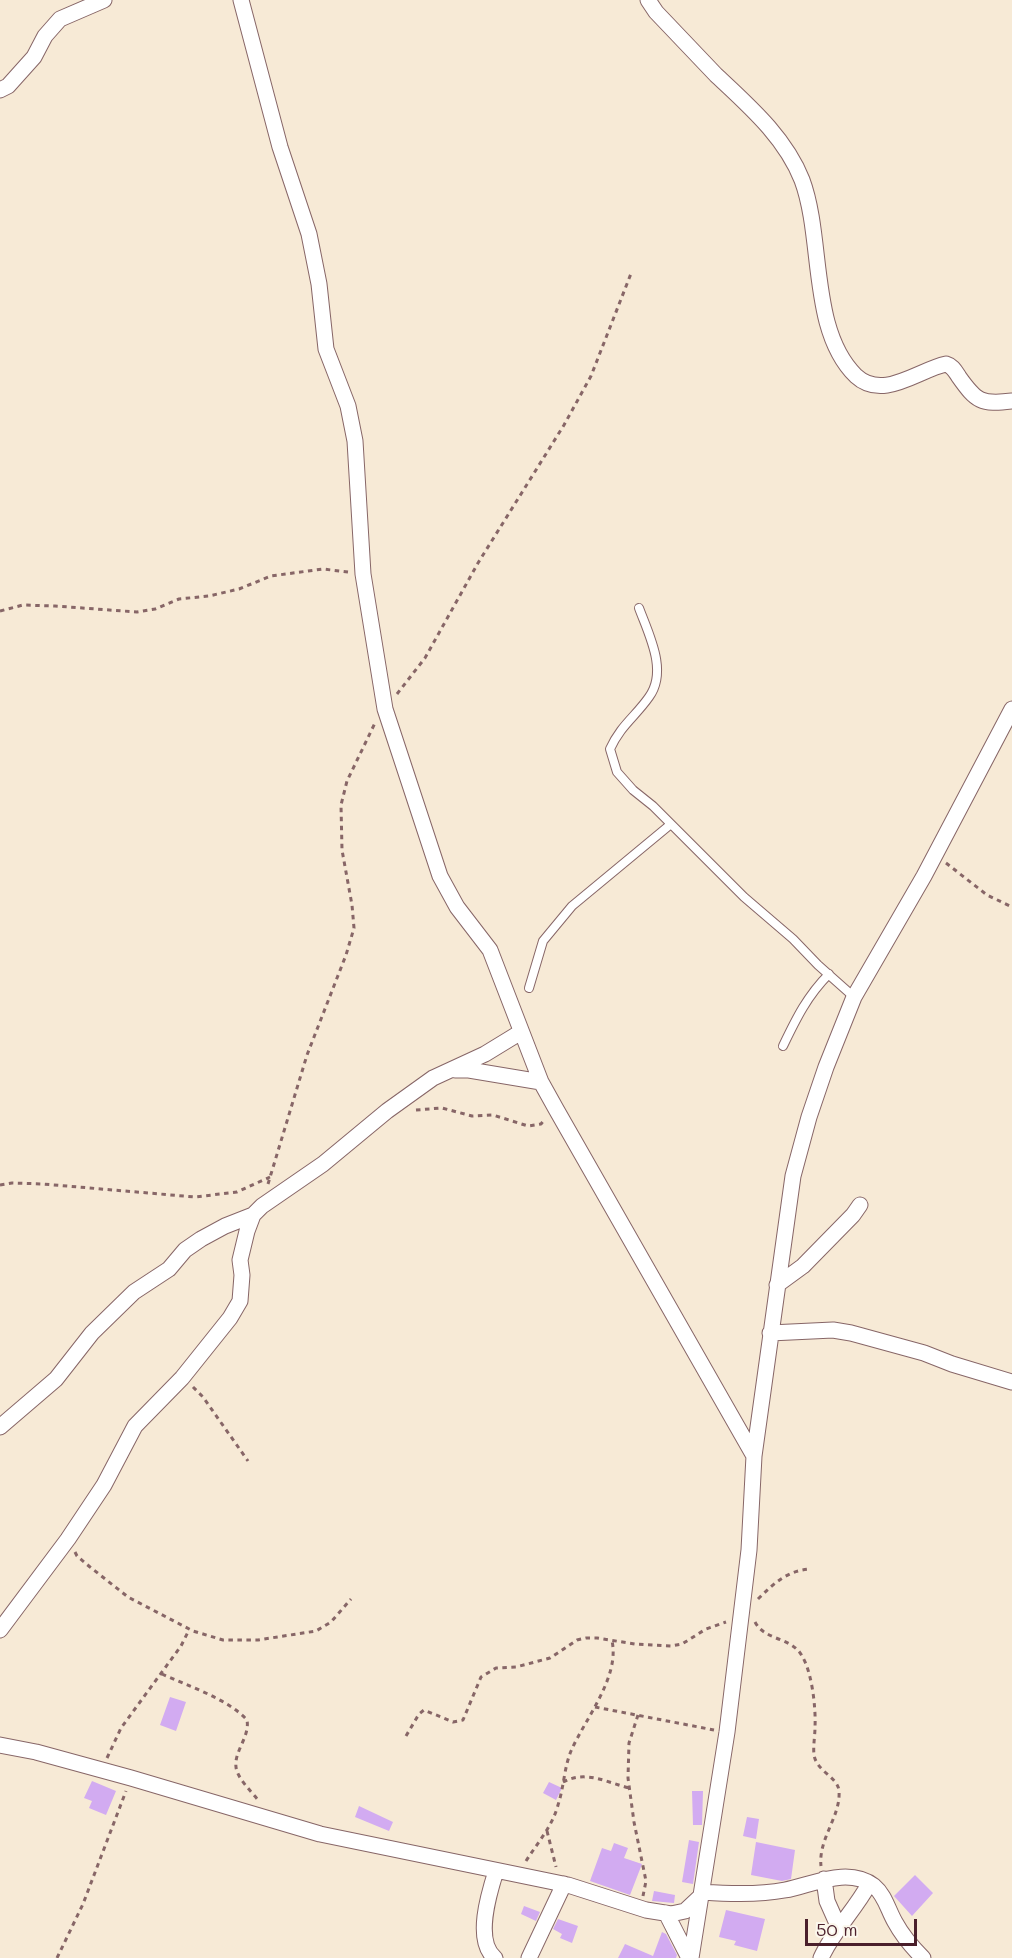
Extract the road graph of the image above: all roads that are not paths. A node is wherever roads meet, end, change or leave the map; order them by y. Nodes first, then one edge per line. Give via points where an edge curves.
1 (104, 0) edge
2 (241, 0) edge
3 (648, 0) edge
4 (0, 90) edge
5 (1012, 401) edge
6 (639, 608) dead end
7 (1012, 709) edge
8 (671, 824) junction
9 (829, 974) junction
10 (529, 988) dead end
11 (854, 997) junction
12 (521, 1032) junction
13 (783, 1047) dead end
14 (451, 1070) junction
15 (541, 1082) junction
16 (860, 1205) dead end
17 (258, 1210) junction
18 (777, 1286) junction
19 (770, 1333) junction
20 (1012, 1382) edge
21 (0, 1427) edge
22 (754, 1456) junction
23 (0, 1630) edge
24 (0, 1745) edge
25 (496, 1871) junction
26 (824, 1879) junction
27 (561, 1884) junction
28 (869, 1884) junction
29 (702, 1894) junction
30 (666, 1913) junction
31 (839, 1928) junction
32 (495, 1958) edge
33 (529, 1958) edge
34 (690, 1958) edge
35 (821, 1958) edge
36 (923, 1958) edge

1 - 4 street via 60,19 27,66
2 - 12 street via 280,147 309,234 326,349 348,406 355,441 363,574 385,709 441,876 457,907 490,950
3 - 5 street via 758,113 790,157 802,182 812,221 828,327 839,352 857,376 873,386 887,386 946,364 973,396
6 - 8 lane via 653,647 657,680 650,696 617,734 610,749 617,772
7 - 11 street
8 - 9 lane
8 - 10 lane via 572,906 543,941
9 - 11 lane
9 - 13 lane via 806,1001
11 - 18 street via 808,1118 793,1176
12 - 14 street
12 - 15 street
14 - 15 street
14 - 17 street via 387,1111 323,1164
15 - 22 street
16 - 18 street via 803,1266
17 - 21 street via 201,1239 169,1269 134,1292 92,1333 56,1379
17 - 23 street via 246,1231 240,1260 240,1301 230,1318 182,1378 135,1426 104,1485
18 - 19 street
19 - 20 street via 851,1333
19 - 22 street
22 - 29 street via 746,1608
24 - 25 street via 131,1778 320,1834
25 - 27 street
25 - 32 street via 484,1928 487,1949
26 - 28 street via 844,1877
26 - 29 street via 786,1890
26 - 31 street via 827,1900
27 - 30 street
27 - 33 street
28 - 31 street
28 - 36 street via 875,1887 895,1922
29 - 30 street via 685,1911
29 - 34 street
30 - 34 street
31 - 35 street

